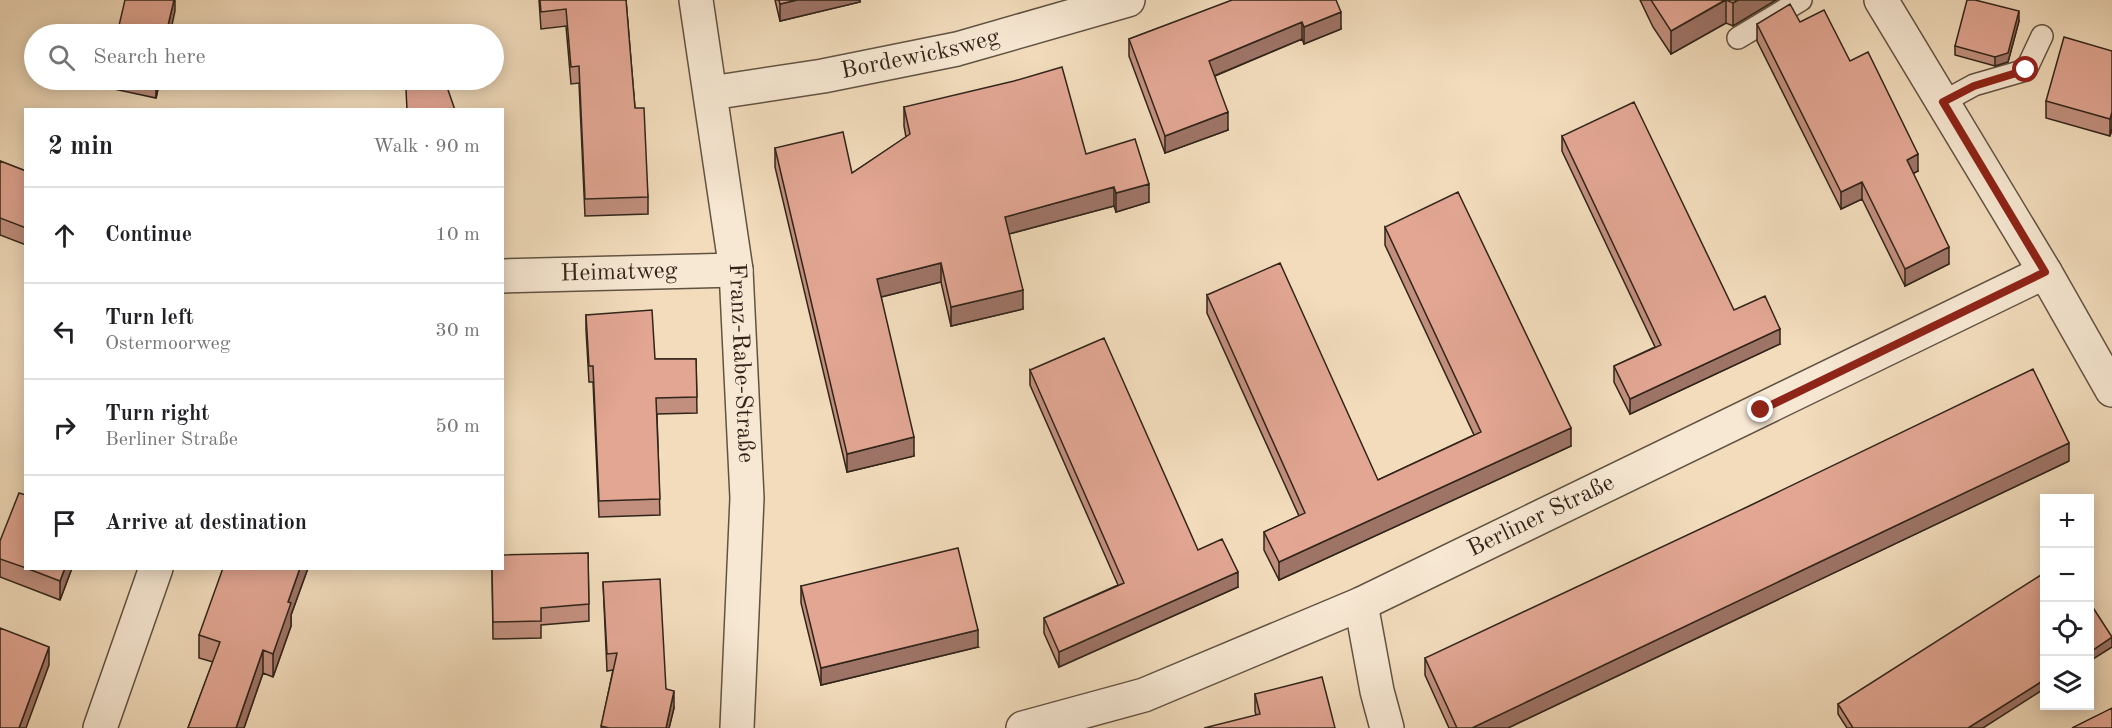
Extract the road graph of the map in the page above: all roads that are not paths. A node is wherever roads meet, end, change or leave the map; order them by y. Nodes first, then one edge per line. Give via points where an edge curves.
1 (696, 0) edge
2 (1128, 0) edge
3 (1801, 0) edge
4 (1881, 0) edge
5 (2042, 36) dead end
6 (1738, 38) dead end
7 (711, 93) junction
8 (1943, 102) junction
9 (736, 270) junction
10 (2045, 272) junction
11 (504, 276) edge
12 (2112, 390) edge
13 (155, 570) edge
14 (1361, 604) junction
15 (100, 728) edge
16 (737, 728) edge
17 (1023, 728) edge
18 (1388, 728) edge

1 - 7 street, Franz-Rabe-Straße
2 - 7 street, Bordewicksweg via 957,49
3 - 6 lane
4 - 8 street
5 - 8 lane via 2026,70 1974,86
7 - 9 street, Franz-Rabe-Straße
8 - 10 street
9 - 11 street, Heimatweg
9 - 16 street, Franz-Rabe-Straße via 747,498
10 - 12 street
10 - 14 street, Berliner Straße
13 - 15 street
14 - 17 street, Berliner Straße via 1144,695
14 - 18 street

